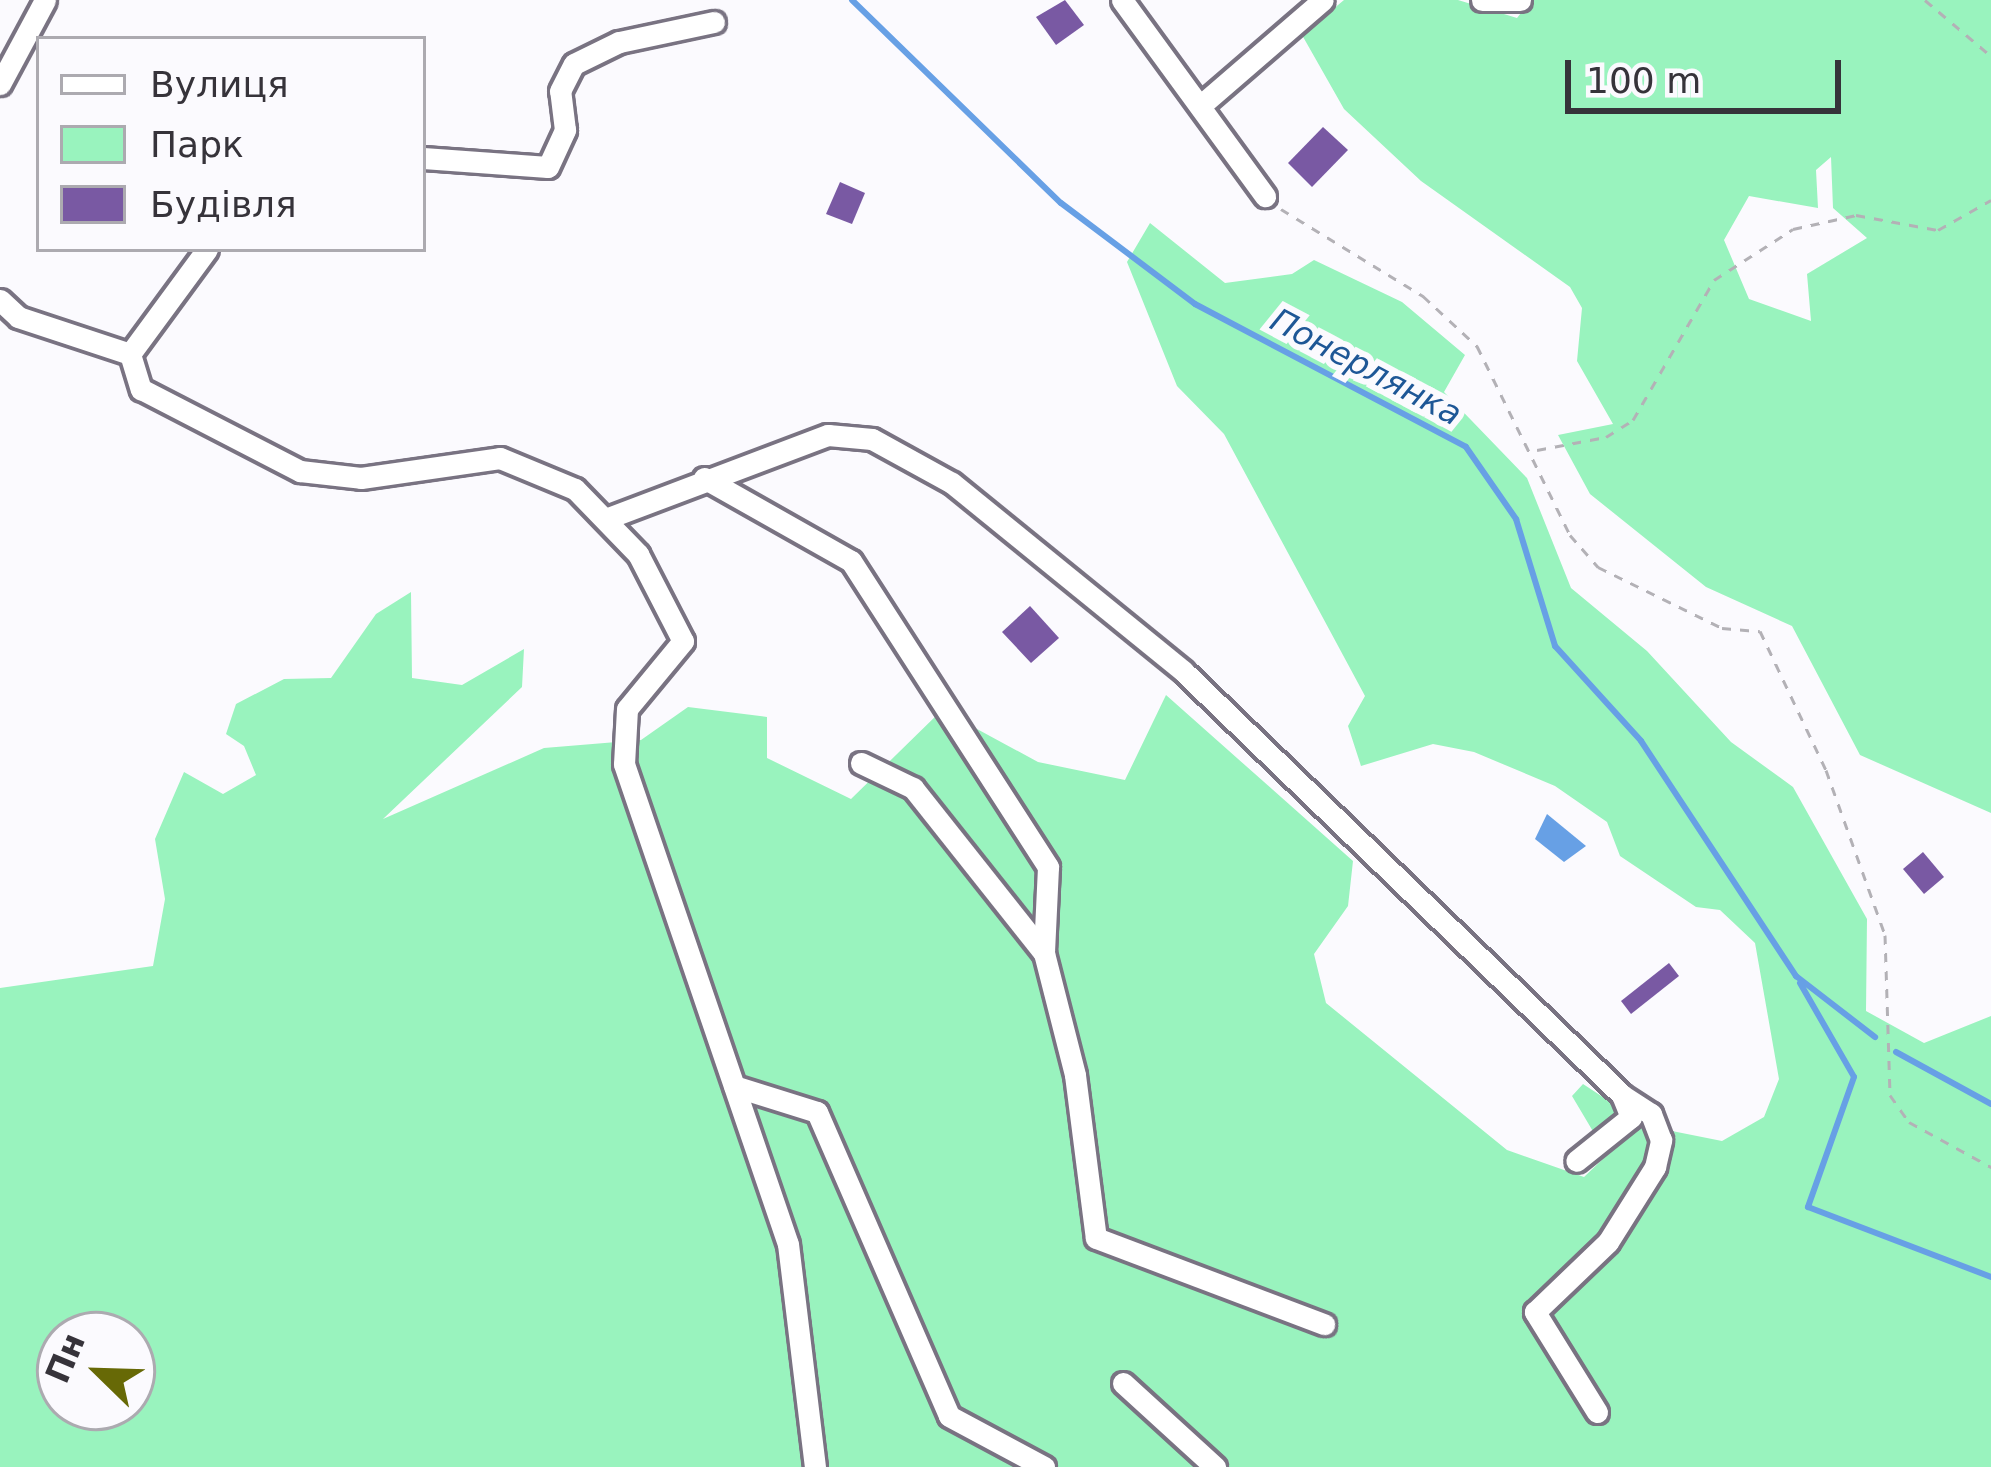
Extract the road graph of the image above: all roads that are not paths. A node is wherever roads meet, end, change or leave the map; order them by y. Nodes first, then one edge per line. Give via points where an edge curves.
1 (45, 0) edge
2 (1122, 0) edge
3 (1323, 0) edge
4 (1481, 0) edge
5 (1520, 0) edge
6 (714, 22) dead end
7 (0, 84) edge
8 (1200, 106) junction
9 (426, 158) edge
10 (1265, 196) road end
11 (204, 252) edge
12 (0, 300) edge
13 (130, 354) junction
14 (704, 478) junction
15 (608, 518) junction
16 (861, 763) dead end
17 (1045, 953) junction
18 (734, 1086) junction
19 (1622, 1095) junction
20 (1576, 1161) dead end
21 (1324, 1324) dead end
22 (1123, 1383) dead end
23 (1597, 1412) dead end
24 (815, 1467) edge
25 (1044, 1467) edge
26 (1215, 1467) edge

1 - 7 street
2 - 8 street
3 - 8 street
4 - 5 street
6 - 9 street via 619,42 574,64 560,91 566,130 548,166
8 - 10 street
11 - 13 street
12 - 13 street via 38,326
13 - 15 street via 141,388 300,471 361,478 500,458 575,489
14 - 15 street
14 - 17 street via 850,561 1048,867
14 - 19 street via 853,434 952,483 1183,671
15 - 18 street via 638,554 683,641 627,710 624,764
16 - 17 street via 913,788
17 - 21 street via 1075,1075 1096,1238
18 - 24 street via 788,1244
18 - 25 street via 817,1112 949,1416
19 - 20 street via 1630,1118
19 - 23 street via 1652,1114 1660,1140 1655,1167 1608,1242 1534,1312
22 - 26 street

